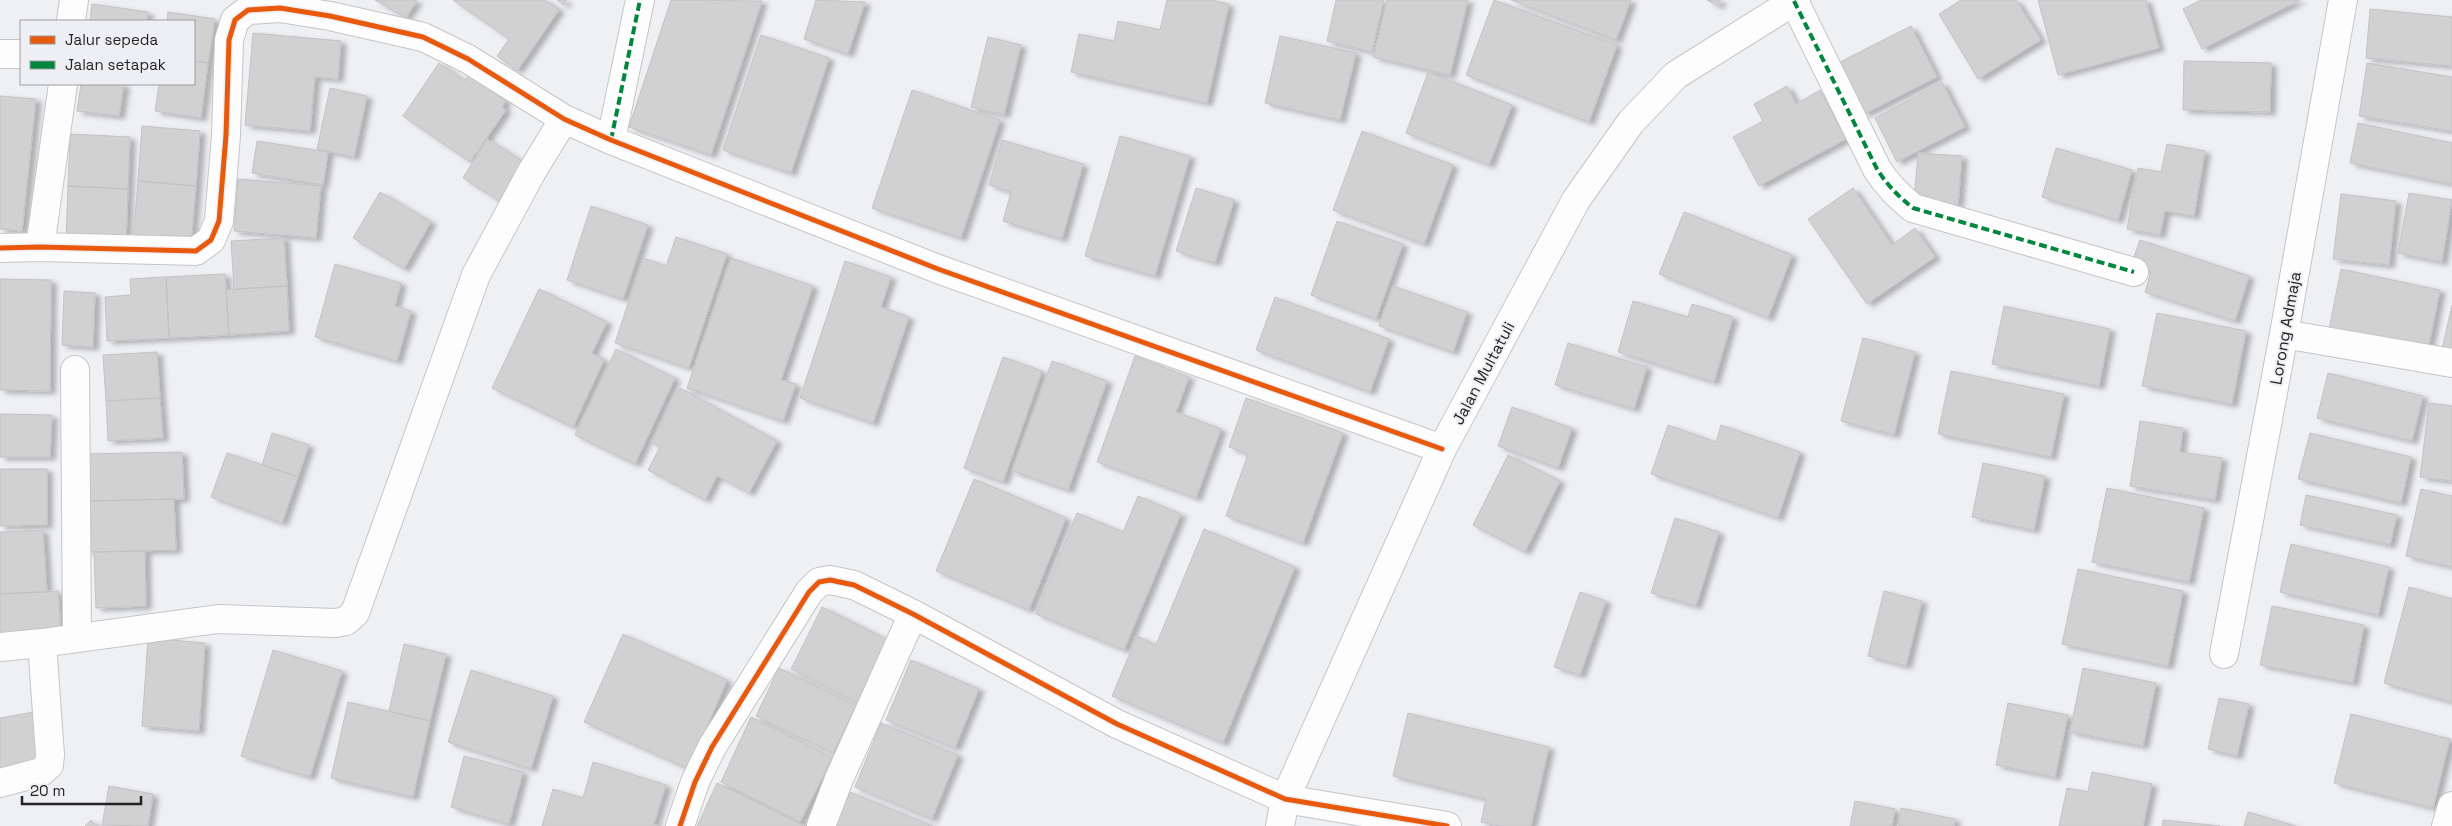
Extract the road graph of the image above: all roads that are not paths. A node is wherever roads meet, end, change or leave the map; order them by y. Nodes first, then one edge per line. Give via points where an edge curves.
1 (74, 0) edge
2 (640, 0) edge
3 (2343, 0) edge
4 (1795, 1) edge
5 (71, 20) edge
6 (0, 54) edge
7 (20, 54) edge
8 (62, 85) edge
9 (564, 119) junction
10 (611, 140) junction
11 (40, 247) junction
12 (0, 248) edge
13 (2134, 272) dead end
14 (2284, 334) junction
15 (2452, 363) edge
16 (75, 370) dead end
17 (1442, 449) junction
18 (913, 614) junction
19 (77, 638) junction
20 (42, 643) junction
21 (0, 647) edge
22 (2224, 654) dead end
23 (0, 783) edge
24 (1285, 799) junction
25 (2452, 806) edge
26 (680, 826) edge
27 (821, 826) edge
28 (1280, 826) edge
29 (1447, 826) edge
30 (2446, 826) edge

1 - 5 street
2 - 10 street
3 - 14 street, Lorong Admaja
4 - 13 street via 1877,169 1888,186 1913,208
4 - 17 street, Jalan Multatuli via 1676,75 1631,122 1576,200
6 - 7 street
8 - 11 street
9 - 10 street
9 - 11 street via 468,59 423,37 280,8 248,10 235,20 229,40 219,221 211,240 196,251
9 - 19 street via 476,275 355,614 346,621 336,622 218,618
10 - 17 street via 938,269
11 - 12 street
14 - 15 street
14 - 22 street, Lorong Admaja
16 - 19 street
17 - 24 street, Jalan Multatuli
18 - 24 street via 1117,724
18 - 26 street via 854,585 830,580 819,582 809,592 712,747 695,782
18 - 27 street
19 - 20 street
20 - 21 street
20 - 23 street via 49,765 41,772
24 - 28 street, Jalan Multatuli
24 - 29 street
25 - 30 street

